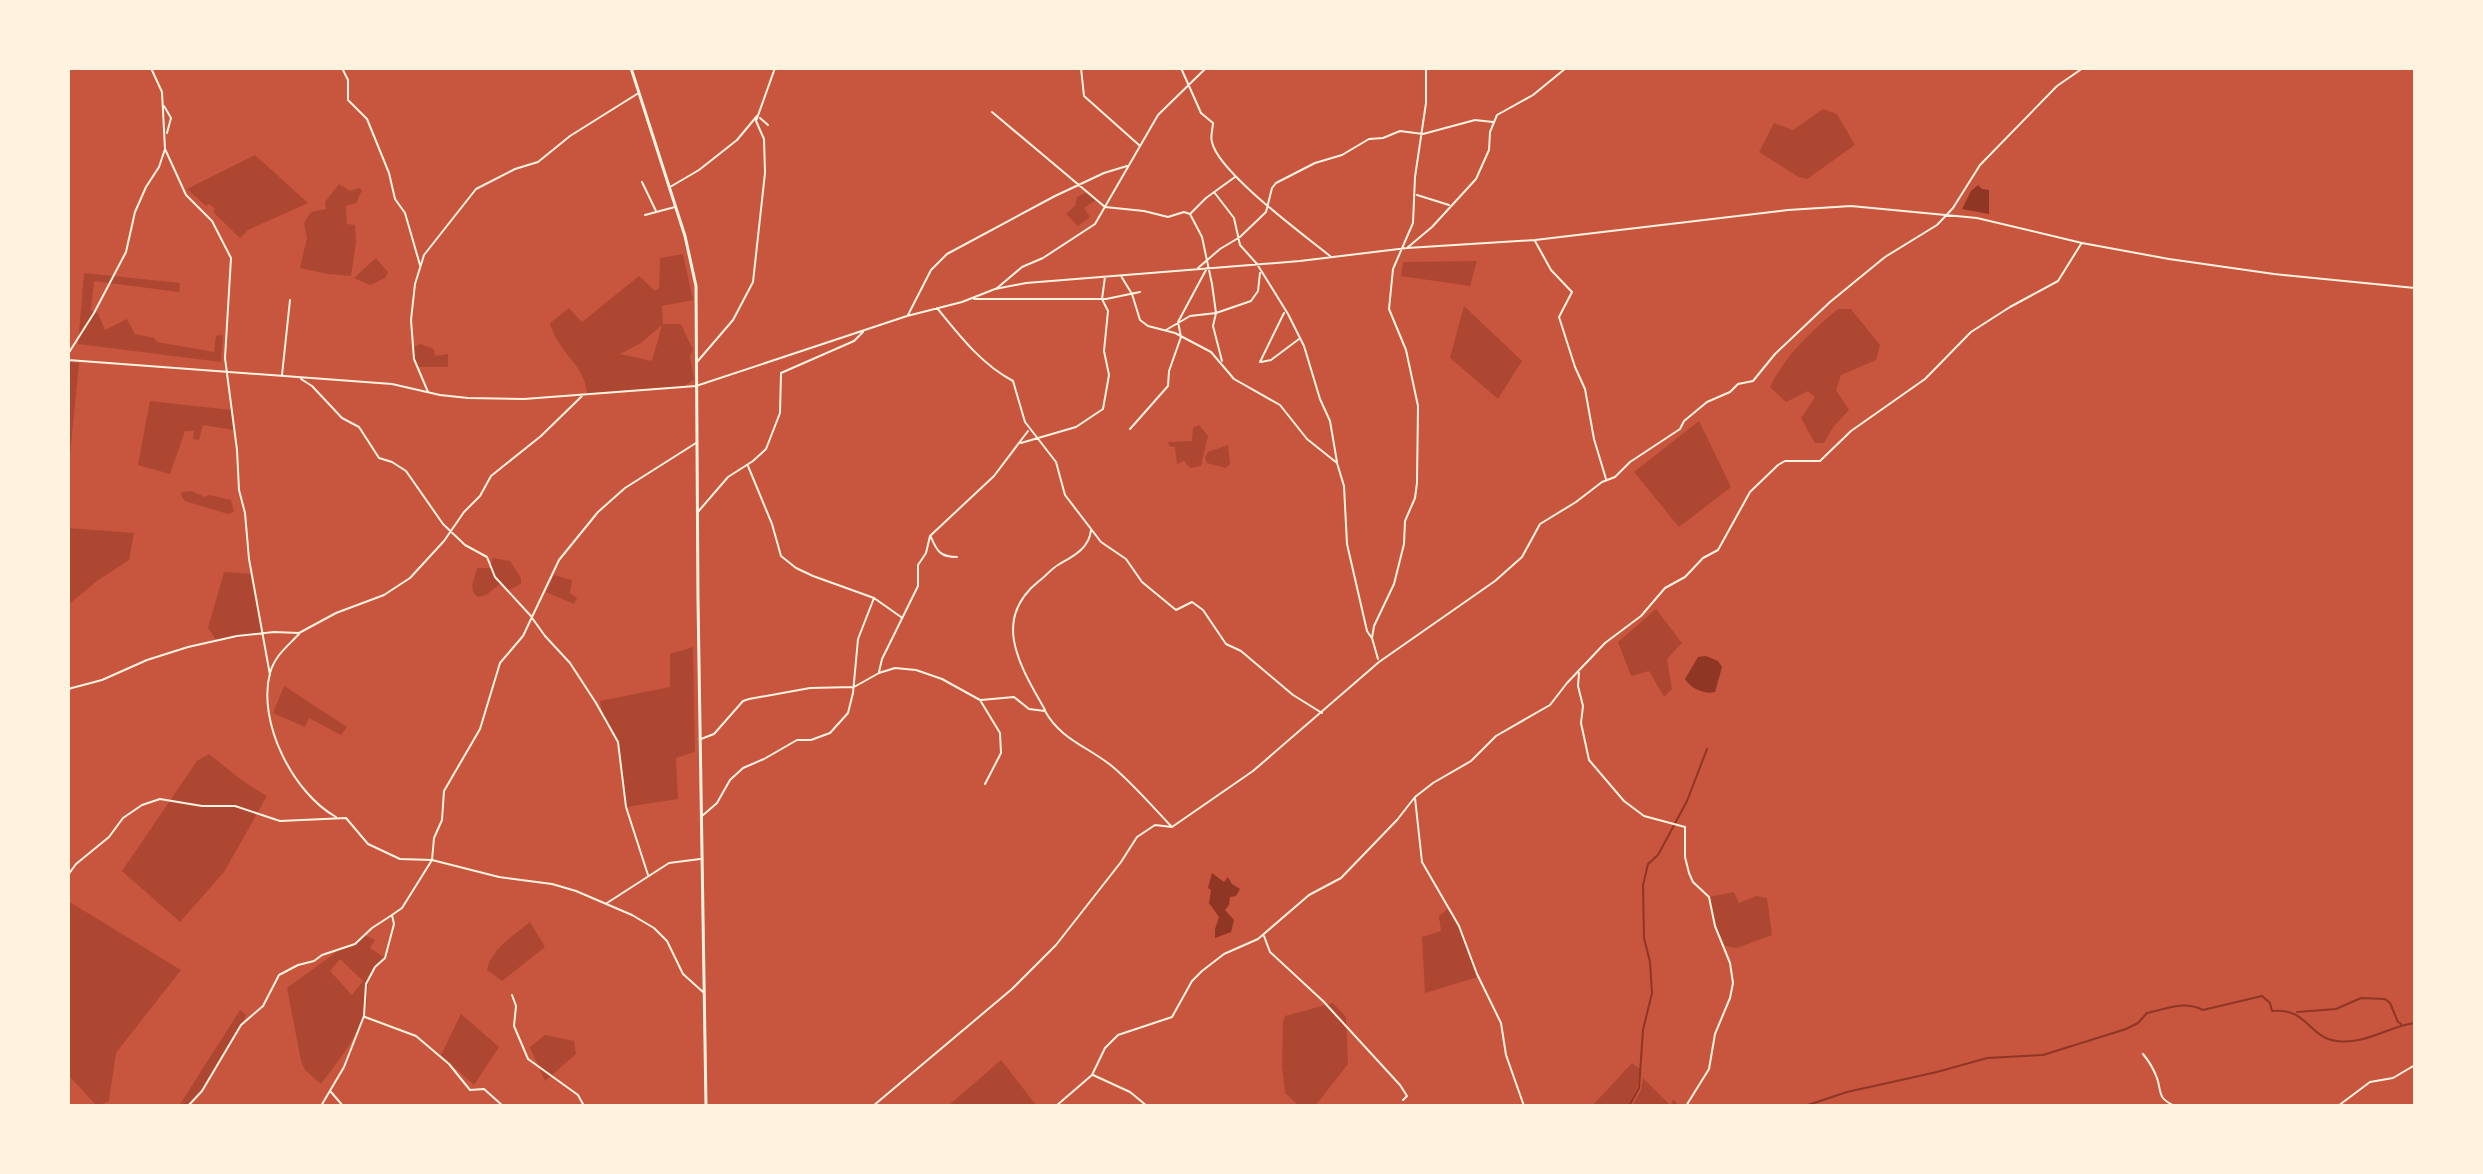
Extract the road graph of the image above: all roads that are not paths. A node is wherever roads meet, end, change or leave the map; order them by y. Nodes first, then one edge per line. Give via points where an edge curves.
1 (151, 68) edge
2 (342, 68) edge
3 (631, 68) edge
4 (775, 68) edge
5 (1081, 68) edge
6 (1181, 68) edge
7 (1206, 68) edge
8 (1426, 68) edge
9 (1566, 68) edge
10 (2083, 68) edge
11 (1190, 86) junction
12 (639, 93) junction
13 (992, 112) dead end
14 (760, 115) junction
15 (1493, 122) junction
16 (768, 125) dead end
17 (1423, 134) junction
18 (1140, 146) junction
19 (165, 149) junction
20 (1128, 166) junction
21 (1237, 176) junction
22 (642, 182) dead end
23 (1078, 185) junction
24 (669, 187) junction
25 (1214, 192) junction
26 (1416, 194) junction
27 (1450, 205) junction
28 (676, 207) junction
29 (1105, 207) junction
30 (1268, 207) junction
31 (656, 211) junction
32 (1190, 214) junction
33 (1947, 214) junction
34 (645, 215) dead end
35 (1240, 237) junction
36 (1535, 240) junction
37 (2082, 243) junction
38 (1407, 248) junction
39 (1402, 249) junction
40 (1331, 256) junction
41 (1207, 262) junction
42 (1257, 264) junction
43 (420, 266) junction
44 (1208, 267) junction
45 (1198, 268) junction
46 (1260, 272) junction
47 (1120, 275) junction
48 (1105, 276) junction
49 (2415, 288) edge
50 (995, 289) junction
51 (1140, 292) dead end
52 (1132, 294) junction
53 (1102, 299) junction
54 (290, 300) dead end
55 (969, 300) junction
56 (936, 307) junction
57 (1286, 311) junction
58 (1216, 313) junction
59 (907, 316) junction
60 (1178, 322) junction
61 (863, 331) junction
62 (1164, 331) junction
63 (1181, 337) junction
64 (1300, 338) junction
65 (68, 354) edge
66 (68, 360) edge
67 (1222, 362) junction
68 (696, 363) junction
69 (226, 371) junction
70 (282, 376) junction
71 (296, 377) junction
72 (696, 386) junction
73 (428, 393) junction
74 (582, 395) junction
75 (1029, 429) junction
76 (1130, 429) dead end
77 (1036, 438) junction
78 (696, 443) junction
79 (1020, 444) junction
80 (1337, 463) junction
81 (747, 465) junction
82 (1606, 481) junction
83 (697, 513) junction
84 (1091, 529) junction
85 (452, 530) junction
86 (930, 536) junction
87 (957, 557) dead end
88 (874, 598) junction
89 (532, 617) junction
90 (903, 619) junction
91 (299, 633) junction
92 (263, 634) junction
93 (1372, 638) junction
94 (1379, 662) junction
95 (1579, 672) junction
96 (879, 673) junction
97 (270, 675) junction
98 (854, 687) junction
99 (68, 689) edge
100 (980, 700) junction
101 (1045, 711) junction
102 (1322, 713) junction
103 (701, 739) junction
104 (985, 784) dead end
105 (1415, 797) junction
106 (337, 817) junction
107 (701, 817) junction
108 (1172, 827) junction
109 (701, 858) junction
110 (432, 860) junction
111 (68, 875) edge
112 (648, 875) junction
113 (606, 904) junction
114 (392, 915) junction
115 (1264, 935) junction
116 (704, 993) junction
117 (512, 995) dead end
118 (364, 1016) junction
119 (2143, 1054) dead end
120 (2415, 1065) edge
121 (1092, 1075) junction
122 (329, 1090) junction
123 (1403, 1100) dead end
124 (188, 1106) edge
125 (321, 1106) edge
126 (343, 1106) edge
127 (503, 1106) edge
128 (584, 1106) edge
129 (706, 1106) edge
130 (873, 1106) edge
131 (1056, 1106) edge
132 (1147, 1106) edge
133 (1524, 1106) edge
134 (1686, 1106) edge
135 (2175, 1106) edge
136 (2338, 1106) edge

1 - 19 street via 162,92
2 - 43 street via 347,97 367,119
3 - 12 street
4 - 14 street
5 - 18 street via 1084,96
6 - 11 street
7 - 11 street
8 - 17 street
9 - 15 street via 1533,95 1500,111
10 - 33 street via 2057,86 1980,165
11 - 18 street via 1164,107
11 - 21 street via 1201,113 1213,123 1215,149
12 - 24 street
12 - 43 street via 538,162 476,189 431,244
13 - 23 street
14 - 16 street
14 - 24 street via 737,140
14 - 68 street via 756,124 764,139 765,173 753,282 733,320
15 - 17 street via 1475,120
15 - 27 street via 1489,150 1476,179
17 - 26 street
17 - 30 street via 1400,131 1369,139 1334,159 1315,163 1276,183
18 - 20 street
19 - 65 street via 135,212 126,252
19 - 69 street via 186,195 212,221 231,258
20 - 23 street
20 - 29 street
21 - 25 street
21 - 30 street
22 - 31 street
23 - 29 street
23 - 59 street via 942,258
24 - 28 street
25 - 32 street
25 - 35 street via 1234,218
26 - 27 street
26 - 39 street via 1413,223
27 - 38 street
28 - 31 street
28 - 68 street via 694,271
29 - 32 street via 1168,217
29 - 50 street via 1095,224
30 - 35 street
30 - 40 street
31 - 34 street
32 - 41 street
33 - 36 street via 1814,207
33 - 37 street
33 - 82 street via 1830,302 1753,381 1706,403 1680,429
35 - 41 street
35 - 42 street via 1240,245
36 - 38 street
36 - 82 street via 1551,270 1572,292 1559,317 1585,389
37 - 49 street via 2274,274
37 - 95 street via 2058,281 1971,332 1925,379 1851,431 1820,461 1778,465 1750,492 1718,550 1665,588
38 - 39 street
39 - 40 street
39 - 93 street via 1393,269 1389,309 1406,350 1418,406 1417,483 1394,584
40 - 42 street
41 - 44 street
41 - 45 street
42 - 44 street
42 - 46 street
43 - 73 street via 411,320 414,359
44 - 45 street
44 - 58 street
44 - 60 street
45 - 47 street
46 - 57 street
46 - 58 street via 1256,297
47 - 48 street
47 - 52 street
48 - 50 street
48 - 53 street
50 - 55 street
51 - 52 street
52 - 53 street
52 - 62 street via 1140,320
53 - 55 street
53 - 77 street via 1108,311 1104,343 1109,375 1103,409 1076,427
54 - 70 street
55 - 56 street
56 - 59 street
56 - 75 street via 969,346 1013,381
57 - 64 street
57 - 64 street via 1260,362
58 - 60 street
58 - 67 street via 1213,326
59 - 61 street
60 - 62 street
60 - 63 street
61 - 72 street
61 - 81 street via 854,341 781,373 778,422 766,449
62 - 63 street
63 - 67 street
63 - 76 street via 1168,386
64 - 80 street via 1330,421
66 - 69 street
67 - 80 street via 1239,383 1280,405 1307,439
68 - 72 street
69 - 70 street
69 - 92 street
70 - 71 street
71 - 73 street via 392,384
71 - 85 street via 359,427 379,458 406,471 436,517
72 - 74 street
72 - 78 street
73 - 74 street via 468,398
74 - 85 street via 491,476
75 - 77 street
75 - 79 street
77 - 79 street
77 - 84 street via 1055,461 1065,495
78 - 83 street
78 - 89 street via 640,477 598,512 559,560
79 - 86 street
80 - 93 street via 1351,567
81 - 83 street via 728,477
81 - 88 street via 781,556 813,576
82 - 94 street via 1540,524 1522,557 1486,588
83 - 103 street
84 - 101 street via 1088,543 1077,554 1027,590 1013,619 1019,659
84 - 102 street via 1164,601 1176,610 1195,603 1226,644
85 - 89 street via 465,545 484,553 495,577
85 - 91 street via 397,587
86 - 87 street via 942,556
86 - 90 street via 917,566 918,586
88 - 90 street
88 - 98 street via 858,639
89 - 110 street via 500,663 480,729 444,791
89 - 112 street via 570,663 618,742 626,807
90 - 96 street
91 - 92 street
91 - 97 street via 278,655
92 - 97 street
92 - 99 street via 188,647
93 - 94 street
94 - 102 street
95 - 105 street via 1550,705 1496,736 1471,761
95 - 134 street via 1589,760 1644,816 1685,827 1689,873 1709,897 1730,963 1733,983 1715,1034 1713,1058
96 - 98 street
96 - 100 street via 916,670
97 - 106 street via 269,718 285,760 317,802
98 - 103 street via 810,688 743,701 714,734
98 - 107 street via 848,713 830,733 797,740 743,768
100 - 101 street via 1014,697 1029,709
100 - 104 street via 1000,733 1002,747
101 - 108 street via 1066,738 1110,765
102 - 108 street via 1253,771
103 - 107 street
105 - 115 street via 1341,878 1309,895
105 - 133 street via 1422,862 1459,926 1501,1023
106 - 110 street via 346,818 368,844 391,855
106 - 111 street via 280,821 235,806 160,799 123,818
107 - 109 street
108 - 130 street via 1155,825 1137,837 1056,945
109 - 112 street via 676,860
109 - 116 street
110 - 113 street via 552,884
110 - 114 street
112 - 113 street
113 - 116 street via 661,934 683,974
114 - 118 street via 389,948 366,984
114 - 124 street via 355,944 279,975 263,1006 241,1025
115 - 121 street via 1224,954 1196,976 1172,1017 1118,1035
115 - 123 street via 1270,952 1400,1085 1407,1096
116 - 129 street
117 - 128 street via 514,1026 528,1059 578,1095
118 - 122 street
118 - 127 street via 416,1036 470,1090 484,1089
119 - 135 street via 2159,1092
120 - 136 street via 2393,1078 2370,1082
121 - 131 street
121 - 132 street
122 - 125 street
122 - 126 street

